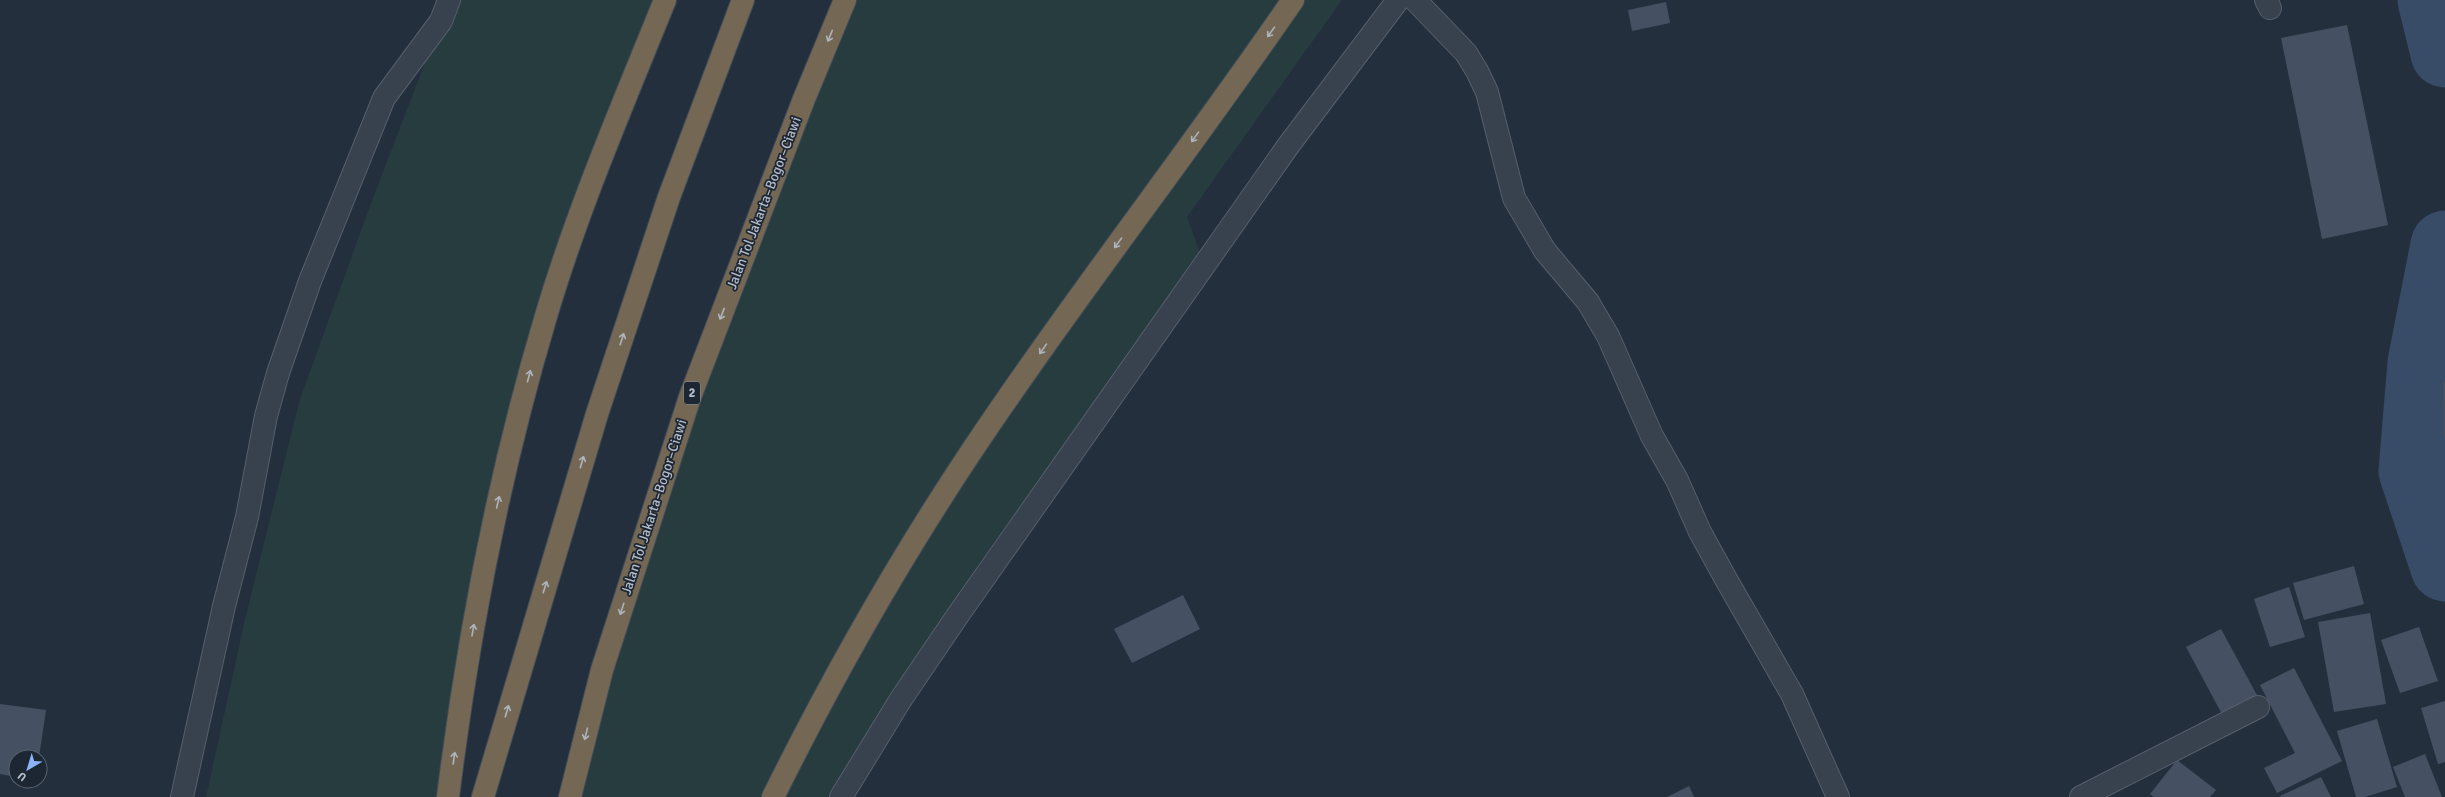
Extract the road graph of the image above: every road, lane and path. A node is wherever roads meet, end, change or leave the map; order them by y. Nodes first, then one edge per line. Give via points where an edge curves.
1 (449, 0) edge
2 (665, 0) edge
3 (743, 0) edge
4 (845, 0) edge
5 (1293, 0) edge
6 (1398, 0) edge
7 (1415, 0) edge
8 (2258, 707) dead end
9 (182, 797) edge
10 (448, 797) edge
11 (483, 797) edge
12 (570, 797) edge
13 (773, 797) edge
14 (841, 797) edge
15 (1838, 797) edge
16 (2081, 797) edge

1 - 9 street via 441,20 384,98 310,281 278,373 266,416 247,517 224,606
10 -> 2 highway via 466,671 489,540 546,314 588,193
11 -> 3 highway via 597,414 669,197
4 -> 12 highway, Jalan Tol Jakarta–Bogor–Ciawi / 2 via 801,106 690,397 602,670
5 -> 13 highway via 970,453 856,638
6 - 14 street via 1288,146 958,615 901,699
7 - 15 street via 1466,53 1477,71 1487,92 1514,198 1546,251 1588,302 1608,336 1652,436 1677,480 1700,532 1726,581 1792,694
8 - 16 street

